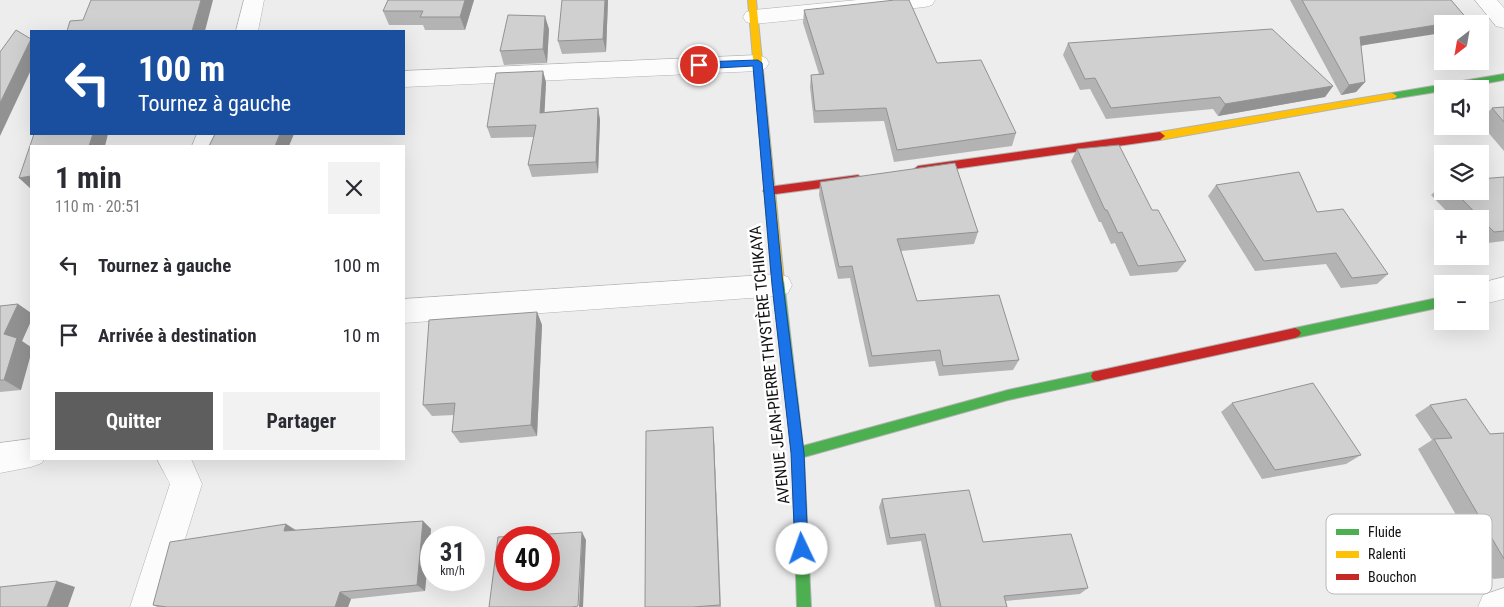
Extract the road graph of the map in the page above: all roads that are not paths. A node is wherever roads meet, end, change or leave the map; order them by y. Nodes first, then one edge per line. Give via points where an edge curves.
1 (254, 0) edge
2 (925, 0) edge
3 (1484, 0) edge
4 (753, 8) edge
5 (1504, 21) edge
6 (247, 30) edge
7 (758, 63) junction
8 (1504, 77) edge
9 (405, 79) edge
10 (904, 172) edge
11 (865, 178) edge
12 (768, 191) junction
13 (778, 285) junction
14 (1504, 288) edge
15 (1489, 292) edge
16 (1434, 304) edge
17 (405, 312) edge
18 (30, 453) edge
19 (798, 453) junction
20 (0, 458) edge
21 (173, 460) edge
22 (1504, 605) edge
23 (147, 607) edge
24 (804, 607) edge
25 (1495, 607) edge

1 - 6 street
2 - 4 street
3 - 5 street
4 - 7 street, AVENUE JEAN-PIERRE THYSTÈRE TCHIKAYA
7 - 9 street
7 - 12 street, AVENUE JEAN-PIERRE THYSTÈRE TCHIKAYA
8 - 10 street via 1185,132
11 - 12 street
12 - 13 street, AVENUE JEAN-PIERRE THYSTÈRE TCHIKAYA
13 - 17 street
13 - 19 street, AVENUE JEAN-PIERRE THYSTÈRE TCHIKAYA
14 - 15 street
16 - 19 street via 1008,395
18 - 20 street
19 - 24 street, AVENUE JEAN-PIERRE THYSTÈRE TCHIKAYA
21 - 23 street via 186,484
22 - 25 street

